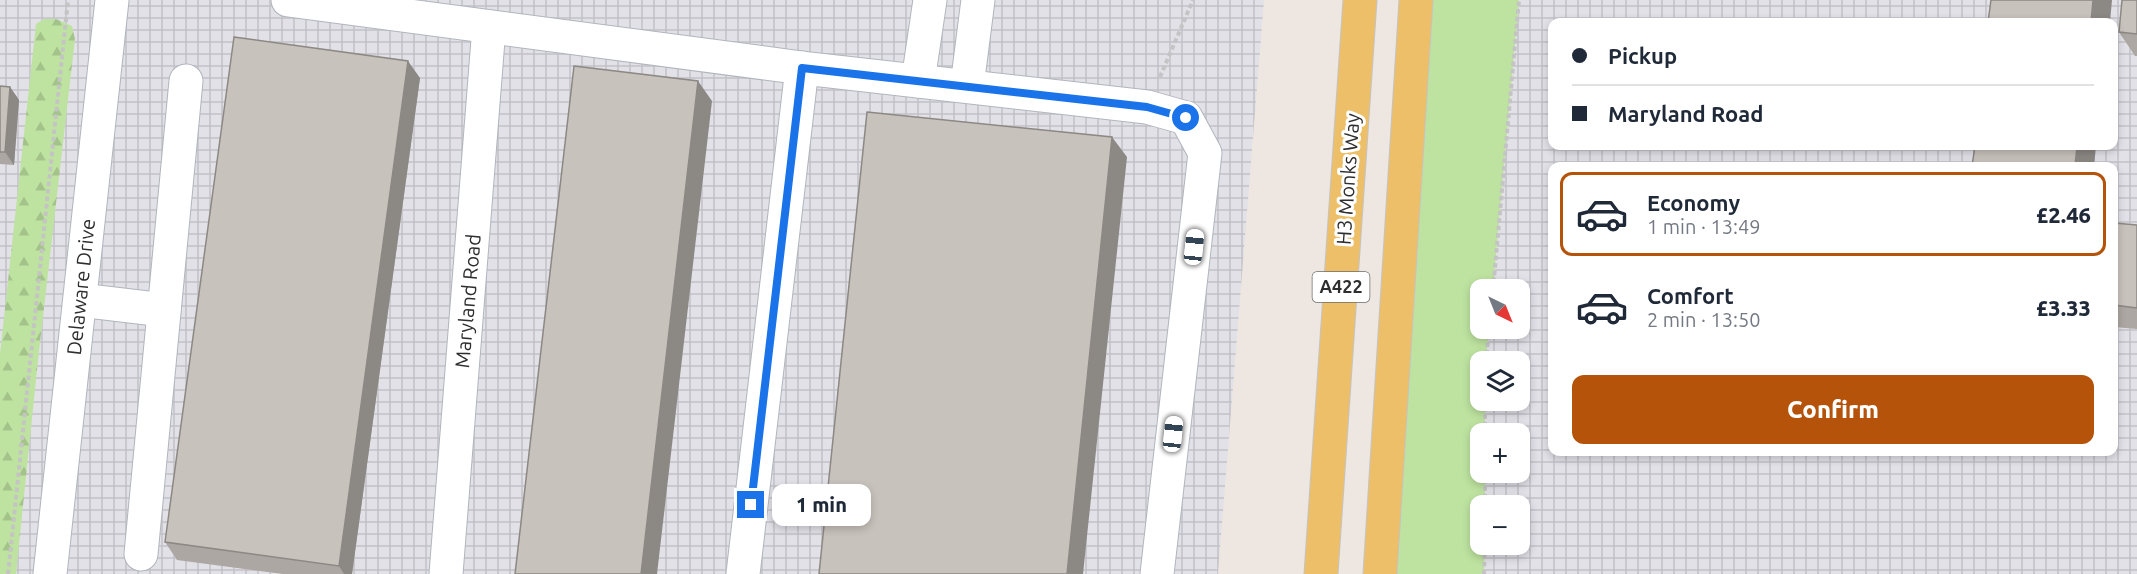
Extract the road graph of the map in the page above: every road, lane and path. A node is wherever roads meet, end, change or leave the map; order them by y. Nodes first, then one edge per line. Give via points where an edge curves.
1 (68, 0) edge
2 (112, 0) edge
3 (288, 0) edge
4 (930, 0) edge
5 (978, 0) edge
6 (1192, 0) edge
7 (1360, 0) edge
8 (1416, 0) edge
9 (1519, 0) edge
10 (489, 27) junction
11 (802, 68) junction
12 (186, 81) dead end
13 (918, 81) junction
14 (968, 86) junction
15 (1147, 107) junction
16 (1494, 279) edge
17 (80, 300) junction
18 (164, 310) junction
19 (141, 554) dead end
20 (1485, 555) edge
21 (8, 574) edge
22 (50, 574) edge
23 (446, 574) edge
24 (743, 574) edge
25 (1157, 574) edge
26 (1321, 574) edge
27 (1380, 574) edge
28 (1485, 574) edge

1 - 21 path
2 - 17 street, Delaware Drive
3 - 10 street
4 - 13 street
5 - 14 street
6 - 15 path
7 - 26 main road, H3 Monks Way / A422
8 - 27 main road, A422
9 - 16 path
10 - 11 street
10 - 23 street, Maryland Road
11 - 13 street
11 - 24 street
12 - 18 street
13 - 14 street
14 - 15 street
15 - 25 street via 1186,118 1205,153
17 - 18 street
17 - 22 street, Delaware Drive
18 - 19 street
20 - 28 path

